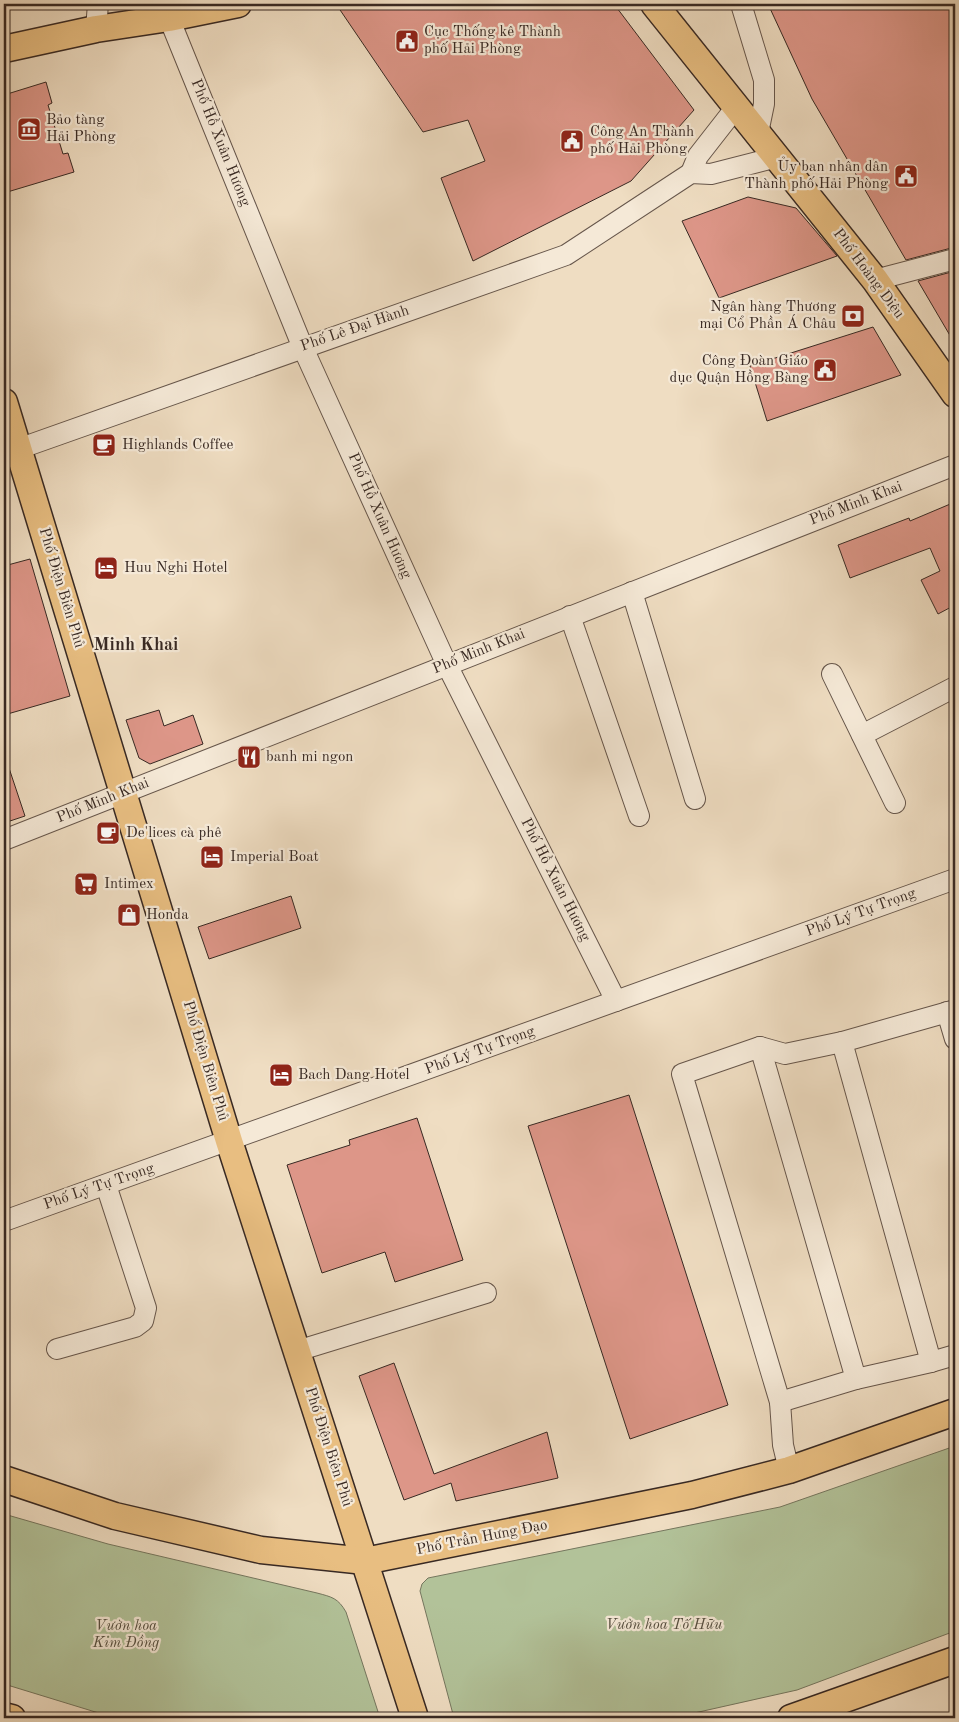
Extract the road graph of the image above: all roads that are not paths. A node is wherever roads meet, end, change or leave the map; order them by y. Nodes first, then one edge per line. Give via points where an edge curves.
1 (98, 4) edge
2 (238, 4) edge
3 (654, 4) edge
4 (741, 4) edge
5 (169, 18) junction
6 (96, 29) junction
7 (4, 49) edge
8 (737, 106) junction
9 (758, 133) junction
10 (777, 157) junction
11 (691, 174) junction
12 (955, 259) edge
13 (875, 280) junction
14 (303, 348) junction
15 (955, 394) edge
16 (4, 402) edge
17 (11, 452) edge
18 (955, 466) edge
19 (632, 592) junction
20 (570, 616) junction
21 (447, 666) junction
22 (832, 674) dead end
23 (955, 687) edge
24 (862, 735) junction
25 (124, 793) junction
26 (695, 799) dead end
27 (895, 803) dead end
28 (640, 816) dead end
29 (4, 840) edge
30 (955, 879) edge
31 (616, 1001) junction
32 (951, 1011) edge
33 (955, 1039) edge
34 (842, 1042) junction
35 (760, 1047) junction
36 (230, 1141) junction
37 (106, 1185) junction
38 (4, 1221) edge
39 (486, 1293) dead end
40 (57, 1349) dead end
41 (297, 1351) junction
42 (955, 1355) edge
43 (931, 1362) junction
44 (856, 1379) junction
45 (780, 1402) junction
46 (955, 1412) edge
47 (789, 1470) junction
48 (4, 1480) edge
49 (365, 1561) junction
50 (955, 1660) edge
51 (4, 1716) edge
52 (12, 1718) edge
53 (415, 1718) edge
54 (791, 1718) edge

1 - 6 street
2 - 5 main road
3 - 8 main road, Phố Hoàng Diệu
4 - 9 street via 764,80 764,104
5 - 6 main road
5 - 14 street, Phố Hồ Xuân Hương
6 - 7 main road
8 - 9 main road, Phố Hoàng Diệu
8 - 11 street via 698,156
9 - 10 main road, Phố Hoàng Diệu
10 - 11 street via 711,174
10 - 13 main road, Phố Hoàng Diệu
11 - 14 street, Phố Lê Đại Hành via 566,255
12 - 13 street
13 - 15 main road, Phố Hoàng Diệu
14 - 17 street, Phố Lê Đại Hành
14 - 21 street, Phố Hồ Xuân Hương
16 - 17 main road, Phố Điện Biên Phủ
17 - 25 main road, Phố Điện Biên Phủ
18 - 19 street, Phố Minh Khai
19 - 20 street, Phố Minh Khai
19 - 26 street
20 - 21 street, Phố Minh Khai
20 - 28 street
21 - 25 street, Phố Minh Khai
21 - 31 street, Phố Hồ Xuân Hương
22 - 24 street
23 - 24 street
24 - 27 street
25 - 29 street, Phố Minh Khai
25 - 36 main road, Phố Điện Biên Phủ
30 - 31 street, Phố Lý Tự Trọng
31 - 36 street, Phố Lý Tự Trọng
32 - 33 street
32 - 34 street
34 - 35 street via 785,1054
34 - 43 street
35 - 44 street
35 - 45 street via 682,1074
36 - 37 street, Phố Lý Tự Trọng
36 - 41 main road, Phố Điện Biên Phủ
37 - 38 street, Phố Lý Tự Trọng
37 - 40 street via 146,1308 143,1321 135,1327
39 - 41 street
41 - 49 main road, Phố Điện Biên Phủ
42 - 43 street
43 - 44 street
44 - 45 street
45 - 47 street via 783,1445
46 - 47 main road, Phố Trần Hưng Đạo
47 - 49 main road, Phố Trần Hưng Đạo via 692,1496
48 - 49 main road, Phố Trần Hưng Đạo via 115,1516 261,1550
49 - 53 main road, Phố Điện Biên Phủ
50 - 54 main road
51 - 52 main road

